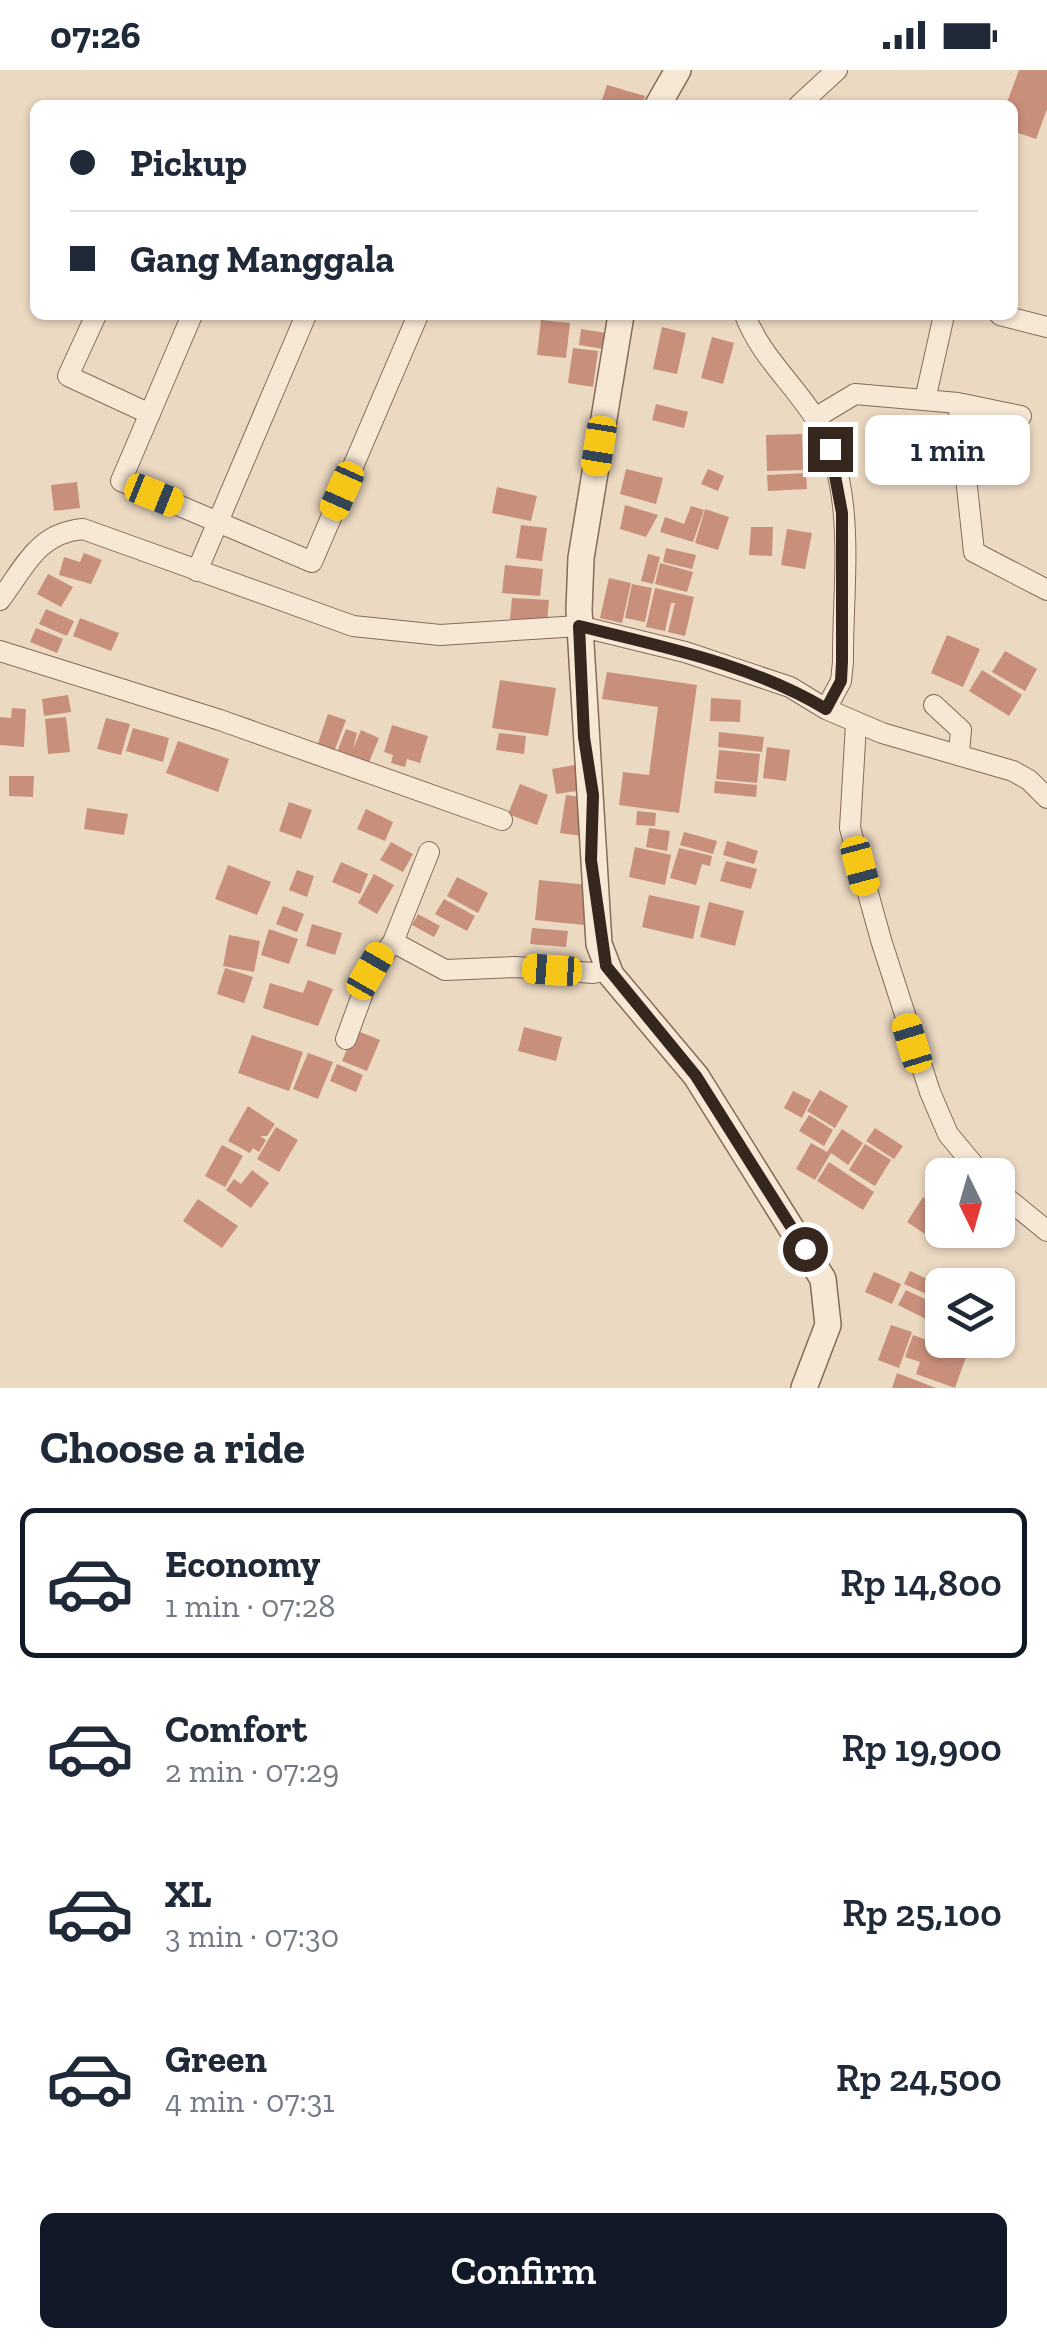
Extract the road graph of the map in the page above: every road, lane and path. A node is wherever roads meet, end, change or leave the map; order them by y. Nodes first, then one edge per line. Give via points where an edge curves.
1 (678, 70) edge
2 (836, 70) edge
3 (661, 100) edge
4 (804, 100) edge
5 (94, 320) edge
6 (190, 320) edge
7 (304, 320) edge
8 (416, 320) edge
9 (620, 320) edge
10 (747, 320) edge
11 (943, 320) edge
12 (1018, 320) edge
13 (1047, 328) edge
14 (925, 400) junction
15 (958, 403) junction
16 (150, 414) junction
17 (1021, 416) dead end
18 (815, 418) junction
19 (218, 522) junction
20 (197, 570) junction
21 (1047, 590) edge
22 (0, 600) edge
23 (579, 626) junction
24 (0, 652) edge
25 (934, 705) dead end
26 (826, 709) junction
27 (856, 724) junction
28 (959, 753) junction
29 (1047, 798) edge
30 (502, 820) dead end
31 (429, 852) dead end
32 (393, 942) junction
33 (606, 966) junction
34 (346, 1039) dead end
35 (968, 1158) edge
36 (1015, 1204) edge
37 (1047, 1231) edge
38 (804, 1388) edge

1 - 3 street
2 - 4 street
5 - 16 street via 68,376
6 - 16 street
7 - 19 street
8 - 19 street via 312,562
9 - 23 street via 581,558
10 - 18 street
11 - 14 street
12 - 13 street
14 - 15 street
14 - 18 street via 855,394
15 - 17 street
15 - 21 street via 974,552
16 - 19 street via 122,482
18 - 26 street via 830,449 842,513 841,681
19 - 20 street
20 - 22 street via 104,536 64,531 36,547
20 - 23 street via 353,626 392,632
23 - 26 street via 752,674
23 - 33 street via 593,795 591,860
24 - 30 street via 220,720
25 - 28 street via 961,730
26 - 27 street
27 - 28 street
27 - 35 street via 850,828 930,1092 948,1134
28 - 29 street via 1029,780
31 - 32 street
32 - 33 street via 445,970 593,972
32 - 34 street via 370,971
33 - 38 street via 707,1092 823,1279 828,1324
36 - 37 street

